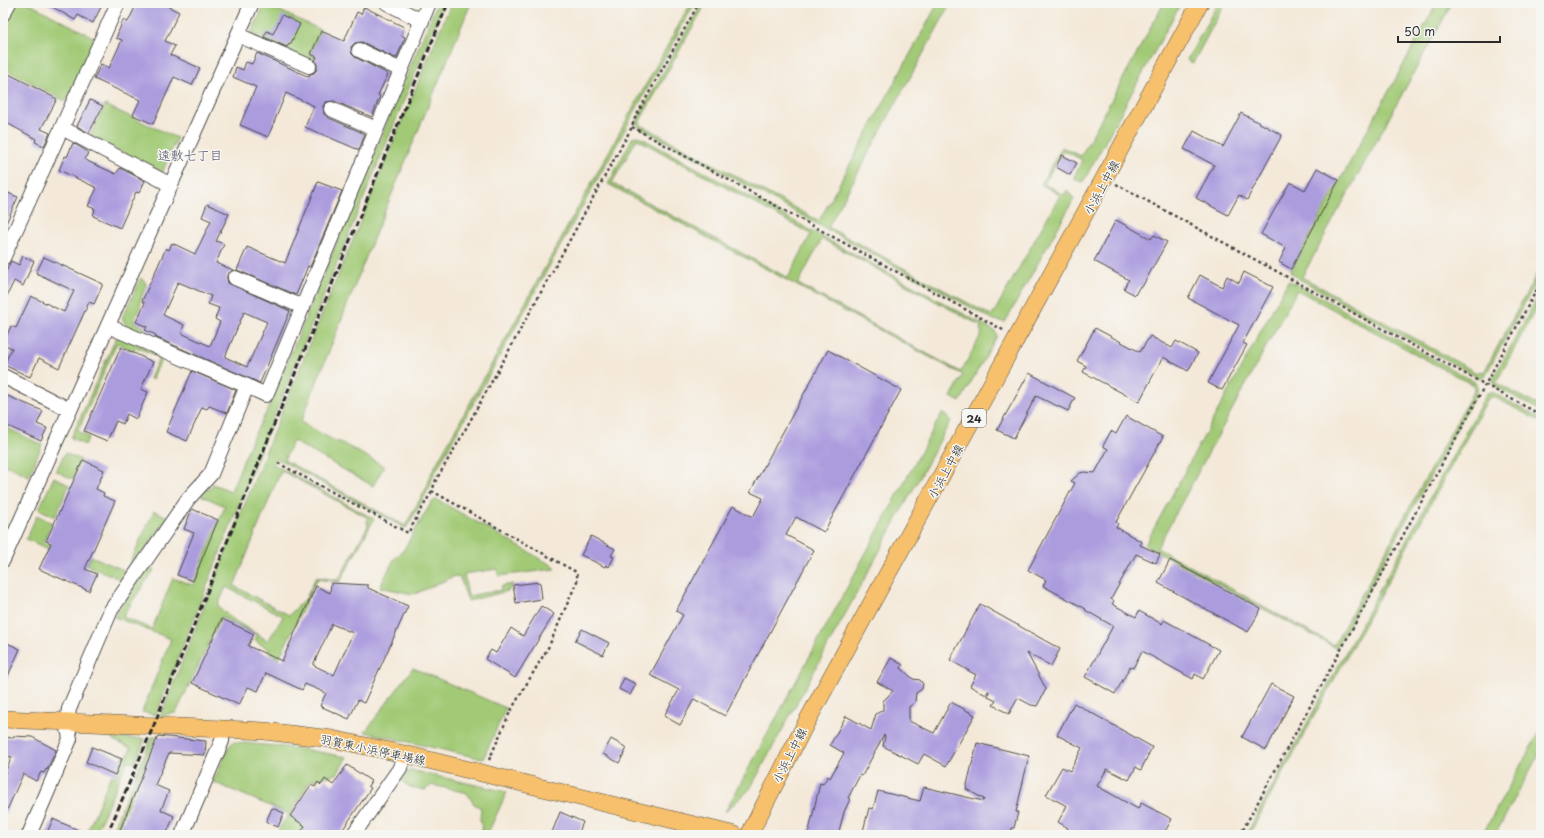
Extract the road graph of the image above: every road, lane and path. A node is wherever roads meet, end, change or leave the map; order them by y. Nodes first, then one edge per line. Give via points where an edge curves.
1 (9, 3) edge
2 (118, 3) edge
3 (252, 3) edge
4 (387, 3) edge
5 (429, 3) edge
6 (699, 3) edge
7 (1200, 3) edge
8 (3, 14) edge
9 (422, 21) junction
10 (238, 35) junction
11 (359, 50) dead end
12 (310, 66) dead end
13 (401, 70) junction
14 (331, 109) dead end
15 (632, 127) junction
16 (62, 128) junction
17 (376, 129) junction
18 (1105, 179) junction
19 (171, 184) junction
20 (5, 250) edge
21 (235, 278) dead end
22 (1541, 282) edge
23 (303, 307) junction
24 (108, 326) junction
25 (1018, 338) junction
26 (3, 376) edge
27 (1486, 384) junction
28 (247, 386) junction
29 (70, 410) junction
30 (1541, 414) edge
31 (278, 463) dead end
32 (432, 491) junction
33 (7, 540) edge
34 (3, 560) edge
35 (3, 719) edge
36 (67, 722) junction
37 (223, 729) junction
38 (404, 754) junction
39 (486, 774) junction
40 (29, 835) edge
41 (182, 835) edge
42 (353, 835) edge
43 (735, 835) edge
44 (749, 835) edge
45 (1240, 835) edge

1 - 8 street
2 - 16 street
3 - 10 street
4 - 9 street
5 - 9 street
6 - 15 path
7 - 18 main road, 小浜上中線 / 24
9 - 13 street
10 - 12 street
10 - 19 street
11 - 13 street
13 - 17 street
14 - 17 street
15 - 25 path
15 - 32 path via 439,474
16 - 19 street
16 - 20 street
17 - 23 street
18 - 25 main road, 小浜上中線 / 24
18 - 27 path
19 - 24 street
21 - 23 street
22 - 27 path
23 - 28 street via 266,395
24 - 28 street
24 - 29 street
25 - 44 main road, 小浜上中線 / 24 via 810,716
26 - 29 street
27 - 30 path
27 - 45 path
28 - 36 street via 211,474 188,499 111,610 69,709
29 - 33 street
31 - 32 path via 408,533
32 - 39 path via 576,572 578,579 549,646 510,712
33 - 34 street
35 - 36 main road, 羽賀東小浜停車場線
36 - 37 main road, 羽賀東小浜停車場線
36 - 40 street via 70,739
37 - 38 main road, 羽賀東小浜停車場線 via 311,736
37 - 41 street via 222,741
38 - 39 main road, 羽賀東小浜停車場線
38 - 42 street via 400,768
39 - 43 main road, 羽賀東小浜停車場線

